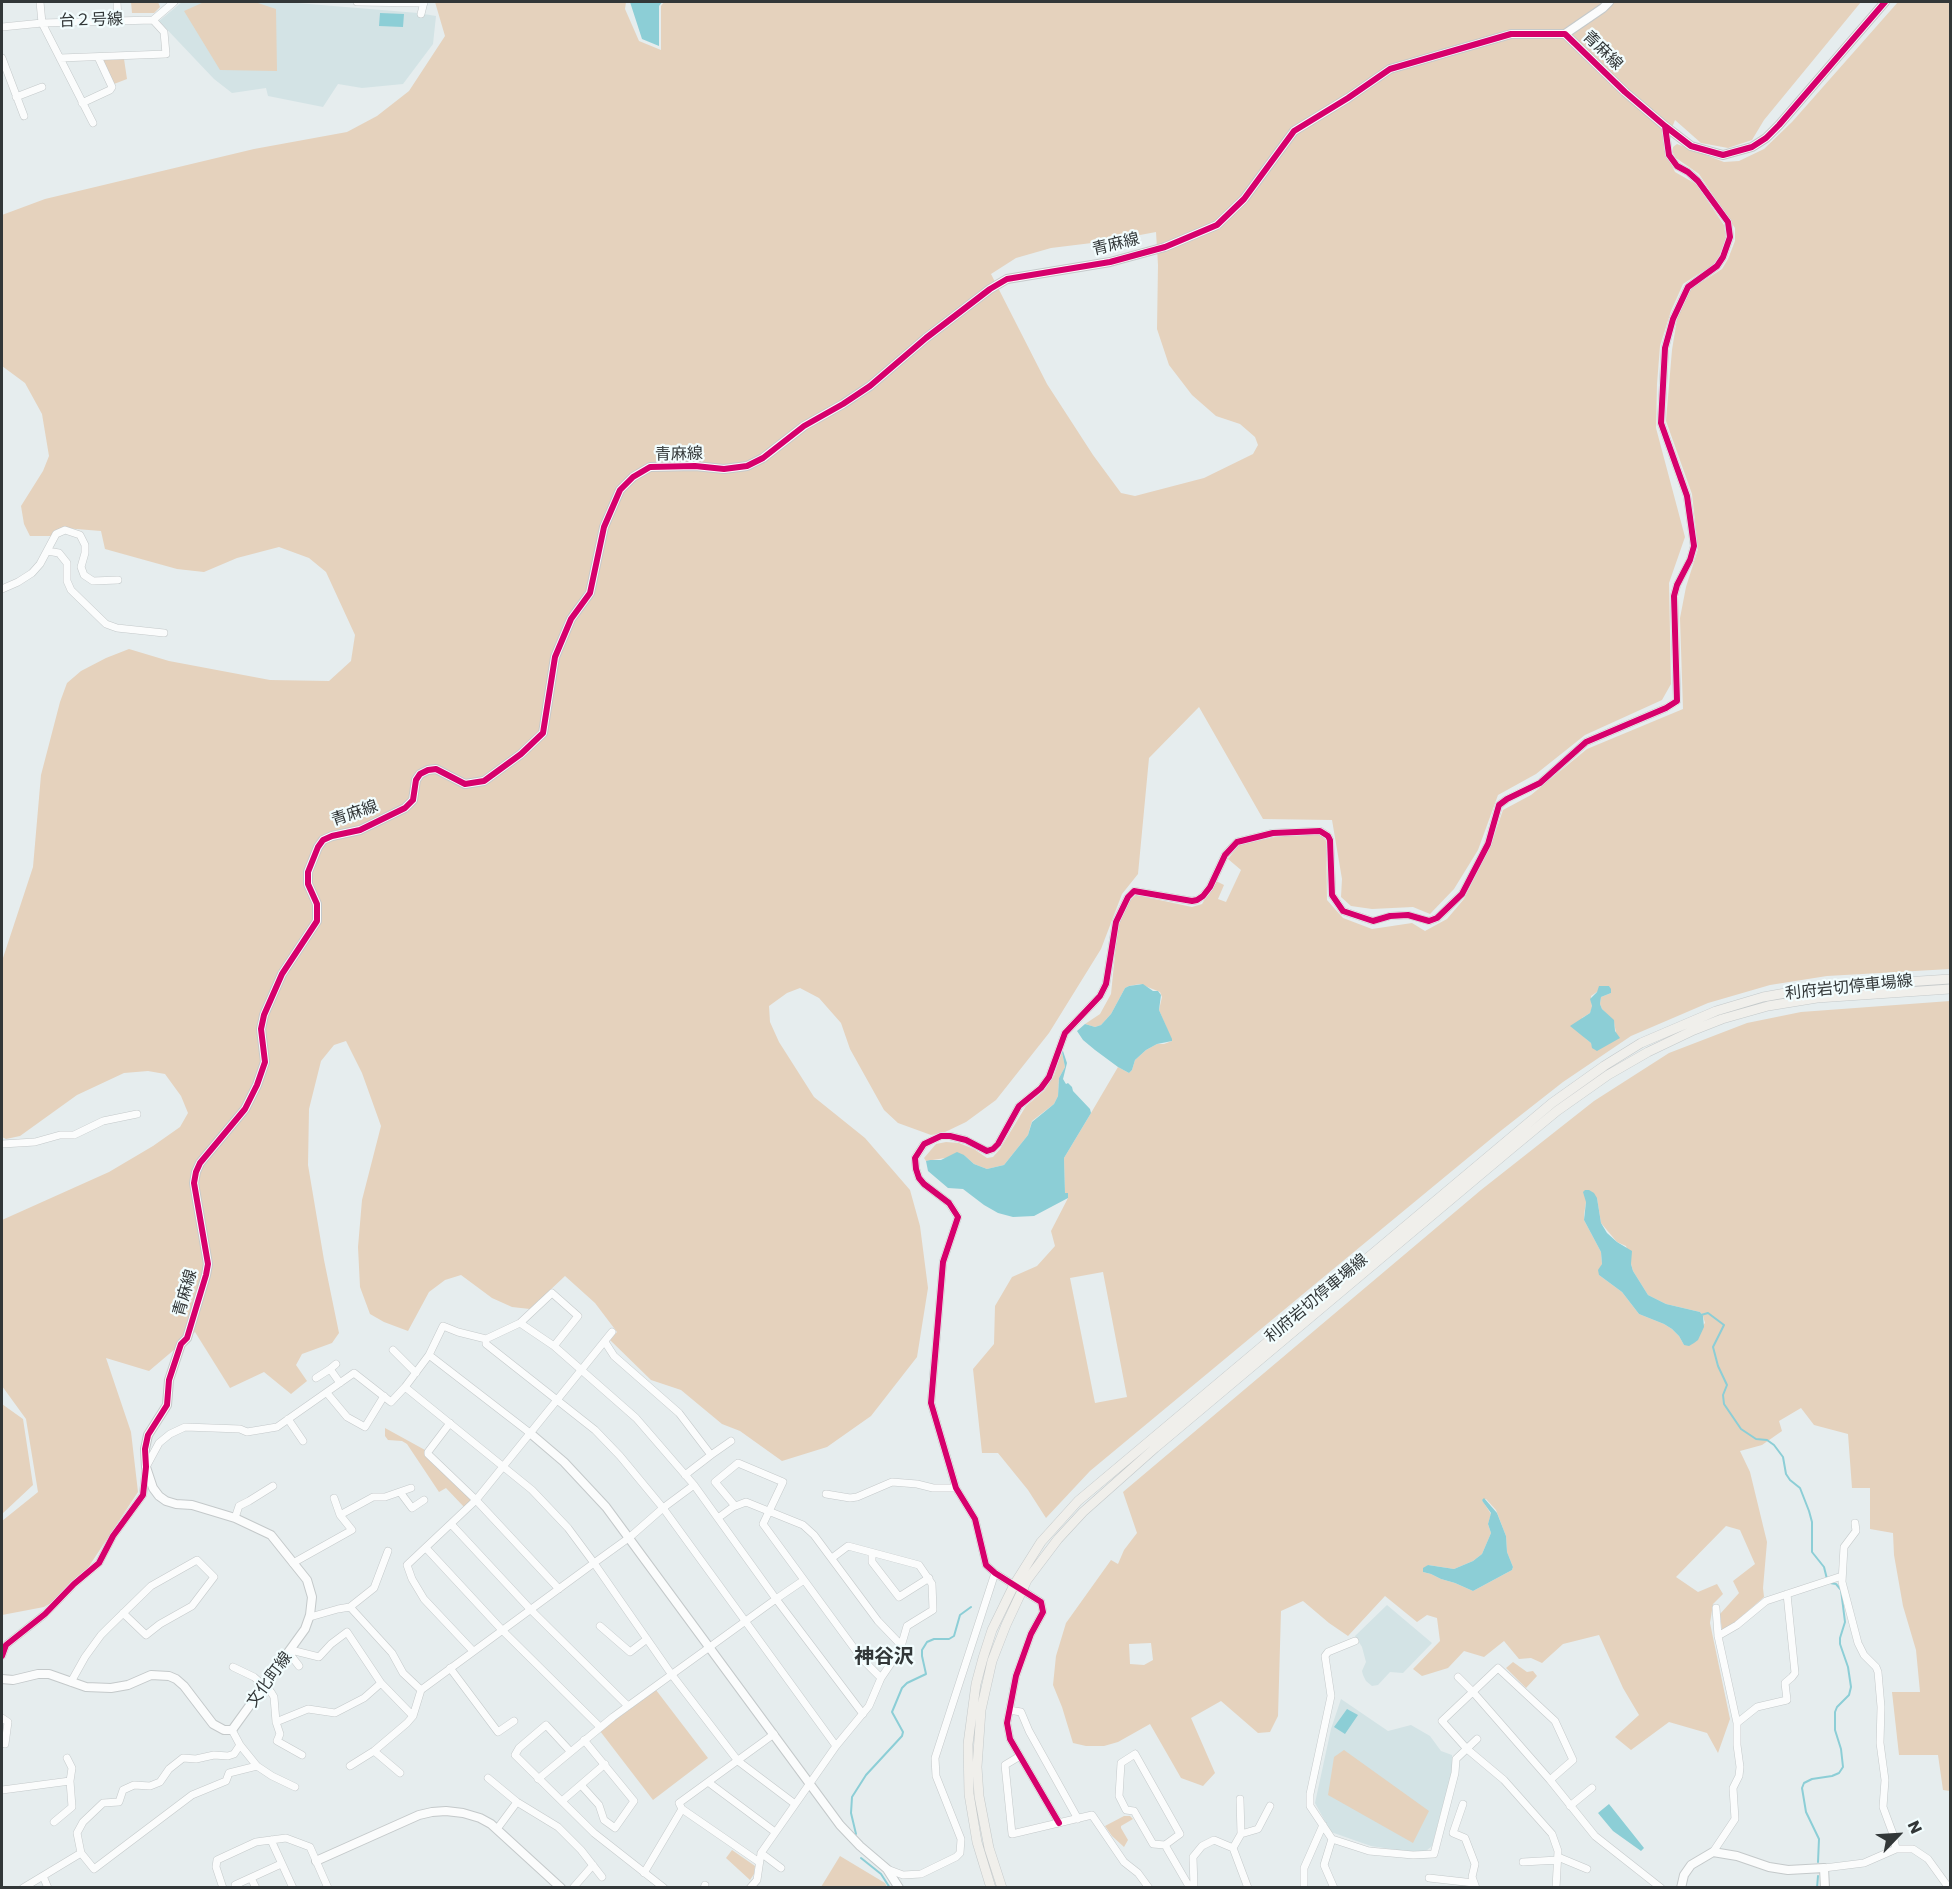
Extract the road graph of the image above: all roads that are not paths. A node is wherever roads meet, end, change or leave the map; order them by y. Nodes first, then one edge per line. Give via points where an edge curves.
1 (40, 2) edge
2 (117, 2) edge
3 (174, 2) edge
4 (357, 2) edge
5 (424, 2) edge
6 (1609, 2) edge
7 (1886, 2) edge
8 (422, 14) dead end
9 (118, 20) junction
10 (153, 20) junction
11 (42, 23) junction
12 (2, 27) edge
13 (1565, 34) junction
14 (98, 57) junction
15 (2, 58) edge
16 (60, 58) junction
17 (42, 87) dead end
18 (16, 97) junction
19 (82, 103) junction
20 (24, 116) dead end
21 (93, 123) dead end
22 (1665, 126) junction
23 (47, 551) junction
24 (118, 580) dead end
25 (2, 589) edge
26 (164, 633) dead end
27 (1950, 980) edge
28 (1950, 989) edge
29 (137, 1114) dead end
30 (2, 1144) edge
31 (520, 1323) junction
32 (612, 1332) dead end
33 (486, 1339) junction
34 (605, 1342) junction
35 (554, 1346) junction
36 (393, 1350) dead end
37 (429, 1355) junction
38 (581, 1370) junction
39 (416, 1373) junction
40 (316, 1378) dead end
41 (340, 1383) junction
42 (405, 1387) junction
43 (327, 1393) junction
44 (384, 1396) junction
45 (557, 1401) junction
46 (288, 1419) junction
47 (450, 1423) junction
48 (531, 1433) junction
49 (303, 1441) dead end
50 (731, 1441) dead end
51 (711, 1455) junction
52 (504, 1466) junction
53 (146, 1467) junction
54 (685, 1475) junction
55 (694, 1485) junction
56 (273, 1486) dead end
57 (411, 1488) dead end
58 (956, 1488) junction
59 (400, 1492) junction
60 (826, 1494) dead end
61 (334, 1498) dead end
62 (424, 1500) dead end
63 (476, 1500) junction
64 (735, 1506) junction
65 (663, 1508) junction
66 (770, 1511) junction
67 (340, 1515) junction
68 (235, 1518) junction
69 (718, 1518) junction
70 (1855, 1523) dead end
71 (451, 1524) junction
72 (630, 1537) junction
73 (426, 1548) junction
74 (388, 1551) dead end
75 (872, 1552) junction
76 (832, 1558) junction
77 (293, 1563) junction
78 (594, 1563) junction
79 (995, 1573) junction
80 (1842, 1576) junction
81 (929, 1578) junction
82 (804, 1580) junction
83 (1018, 1587) junction
84 (559, 1589) junction
85 (1787, 1594) junction
86 (776, 1599) junction
87 (351, 1607) junction
88 (1716, 1608) dead end
89 (531, 1610) junction
90 (123, 1613) junction
91 (309, 1617) junction
92 (745, 1622) junction
93 (600, 1626) dead end
94 (502, 1630) junction
95 (1718, 1636) junction
96 (647, 1639) junction
97 (1355, 1641) dead end
98 (901, 1645) junction
99 (710, 1647) junction
100 (473, 1651) junction
101 (290, 1652) junction
102 (2, 1656) edge
103 (299, 1666) dead end
104 (233, 1667) dead end
105 (450, 1668) junction
106 (672, 1675) junction
107 (1458, 1677) dead end
108 (881, 1678) junction
109 (2, 1679) edge
110 (71, 1682) junction
111 (381, 1683) junction
112 (265, 1686) junction
113 (421, 1690) junction
114 (1473, 1692) junction
115 (628, 1706) junction
116 (1009, 1710) junction
117 (863, 1714) junction
118 (413, 1716) junction
119 (2, 1718) edge
120 (514, 1721) dead end
121 (276, 1722) junction
122 (1737, 1723) junction
123 (600, 1727) junction
124 (232, 1730) junction
125 (774, 1734) junction
126 (1477, 1738) dead end
127 (584, 1740) junction
128 (5, 1744) dead end
129 (240, 1745) junction
130 (836, 1746) junction
131 (1467, 1749) junction
132 (374, 1751) junction
133 (570, 1751) junction
134 (302, 1755) dead end
135 (1020, 1756) junction
136 (66, 1758) dead end
137 (738, 1761) junction
138 (605, 1764) junction
139 (257, 1766) junction
140 (350, 1766) dead end
141 (400, 1773) dead end
142 (488, 1778) dead end
143 (538, 1779) junction
144 (1550, 1780) junction
145 (70, 1781) junction
146 (708, 1782) junction
147 (809, 1783) junction
148 (581, 1785) junction
149 (295, 1786) dead end
150 (1592, 1788) dead end
151 (2, 1790) edge
152 (1240, 1799) dead end
153 (562, 1801) junction
154 (517, 1802) junction
155 (795, 1804) junction
156 (1464, 1804) dead end
157 (1270, 1806) dead end
158 (1570, 1806) junction
159 (682, 1809) junction
160 (1078, 1819) junction
161 (54, 1822) dead end
162 (1059, 1823) junction
163 (1323, 1826) junction
164 (497, 1829) junction
165 (776, 1832) junction
166 (1240, 1834) junction
167 (1332, 1839) junction
168 (271, 1840) junction
169 (1165, 1845) junction
170 (1233, 1848) junction
171 (1896, 1849) junction
172 (1713, 1852) junction
173 (81, 1853) junction
174 (761, 1853) junction
175 (1558, 1858) junction
176 (316, 1861) junction
177 (759, 1862) junction
178 (1523, 1862) dead end
179 (281, 1864) junction
180 (593, 1865) junction
181 (781, 1868) dead end
182 (1824, 1868) junction
183 (887, 1869) junction
184 (1587, 1869) dead end
185 (644, 1873) junction
186 (43, 1876) junction
187 (602, 1877) dead end
188 (251, 1878) junction
189 (1429, 1878) dead end
190 (1648, 1884) edge
191 (1304, 1885) dead end
192 (1475, 1885) edge
193 (22, 1887) edge
194 (48, 1887) edge
195 (223, 1887) edge
196 (235, 1887) edge
197 (256, 1887) edge
198 (292, 1887) edge
199 (328, 1887) edge
200 (561, 1887) edge
201 (573, 1887) edge
202 (664, 1887) edge
203 (750, 1887) edge
204 (899, 1887) edge
205 (991, 1887) edge
206 (1002, 1887) edge
207 (1149, 1887) edge
208 (1192, 1887) edge
209 (1248, 1887) edge
210 (1334, 1887) edge
211 (1556, 1887) edge
212 (1660, 1887) edge
213 (1681, 1887) edge
214 (1825, 1887) edge
215 (1948, 1887) edge

1 - 11 street
2 - 9 street
3 - 10 street
4 - 5 street
5 - 8 street
6 - 13 street
7 - 22 street, 青麻線 via 1779,125 1752,147 1723,155 1691,146
9 - 10 street, 台２号線
9 - 11 street, 台２号線
10 - 14 street via 164,32 166,54
11 - 12 street, 台２号線
11 - 16 street
13 - 22 street, 青麻線
13 - 53 street, 青麻線 via 1510,34 1390,69 1294,131 1244,199 1217,225 1166,247 1110,262 1007,279 926,338 870,386 804,426 763,458 724,470 650,467 620,490 604,527 590,593 571,620 555,657 543,733 484,780 465,784 436,769 420,774 413,800 405,808 360,830 323,840 315,852 308,884 317,904 317,921 279,980 264,1015 261,1029 265,1062 257,1085 244,1109 196,1172 194,1183 208,1264 187,1338 181,1344 169,1380 167,1405 148,1435
14 - 16 street
14 - 19 street via 112,87
15 - 18 street
16 - 19 street
17 - 18 street
18 - 20 street
19 - 21 street
22 - 58 street via 1670,155 1677,166 1698,181 1728,222 1730,237 1717,266 1688,287 1665,348 1661,423 1687,496 1694,546 1674,596 1677,701 1586,742 1540,783 1499,806 1488,844 1462,894 1429,921 1408,915 1373,921 1343,911 1332,895 1330,840 1320,831 1273,833 1237,842 1225,855 1203,896 1192,902 1132,892 1116,922 1106,984 1100,996 1065,1033 1049,1077 1019,1106 998,1144 987,1151 966,1140 941,1136 924,1144 915,1158 919,1178 950,1203 958,1217 943,1262 931,1403
23 - 24 street via 56,534 65,530 80,535 85,544 81,567 84,575 93,581
23 - 25 street via 32,573
23 - 26 street via 58,553 67,563 71,590 106,624
27 - 83 main road, 利府岩切停車場線 via 1814,988 1763,998 1677,1027 1604,1066 1552,1104 1111,1472 1041,1542
28 - 83 main road, 利府岩切停車場線 via 1827,997 1768,1006 1694,1030 1608,1075 1557,1111 1111,1486 1058,1539
29 - 30 street via 103,1121 74,1135
31 - 33 street
31 - 35 street
31 - 35 street via 552,1293 578,1317
32 - 34 street
33 - 37 street via 443,1326
33 - 45 street via 486,1344
34 - 38 street
34 - 51 street via 614,1356 679,1413
35 - 38 street
36 - 39 street
37 - 39 street
37 - 48 street
38 - 45 street
38 - 54 street via 636,1418
39 - 42 street
40 - 41 street via 333,1367
41 - 43 street
41 - 44 street via 354,1373
42 - 44 street via 391,1401
42 - 47 street
43 - 44 street via 347,1417 365,1427
43 - 46 street
45 - 48 street
45 - 65 street via 595,1430
46 - 49 street
46 - 53 street via 277,1427 247,1432 185,1427 159,1443
47 - 52 street
47 - 63 street via 428,1454
48 - 52 street
48 - 72 street via 579,1476
50 - 51 street
51 - 54 street
52 - 63 street
52 - 78 street via 556,1515
53 - 68 street, 文化町線 via 153,1488 166,1501
53 - 102 street, 青麻線 via 143,1495 99,1563 6,1645
54 - 55 street
55 - 65 street
55 - 69 street
56 - 68 street via 239,1506
57 - 59 street
58 - 60 street via 892,1482 857,1497
58 - 79 street via 975,1519 986,1565
59 - 62 street via 412,1508
59 - 67 street via 373,1497
61 - 67 street
63 - 71 street
63 - 84 street
64 - 66 street via 746,1502
64 - 66 street via 715,1482 738,1463 783,1482
64 - 69 street
65 - 72 street
65 - 92 street
66 - 76 street via 803,1525
66 - 82 street via 763,1524
67 - 77 street via 352,1530
68 - 77 street, 文化町線 via 271,1535
69 - 86 street
70 - 80 street via 1856,1531 1844,1547
71 - 73 street
71 - 89 street
72 - 78 street
72 - 99 street
73 - 94 street
73 - 100 street via 407,1565 412,1579 424,1599
74 - 87 street via 374,1588
75 - 76 street via 848,1546
75 - 81 street via 919,1565
75 - 81 street via 872,1562 899,1597
76 - 98 street via 878,1621
77 - 91 street, 文化町線 via 307,1580 312,1597
78 - 84 street
78 - 96 street
79 - 83 street
79 - 183 street via 935,1758 936,1776 961,1839 960,1853 921,1874 903,1875
80 - 85 street
80 - 171 street via 1858,1643 1878,1672 1885,1780 1882,1807
81 - 98 street via 933,1610 907,1626
82 - 86 street
82 - 108 street via 862,1659
83 - 116 street via 1041,1602 1043,1612 1016,1676
83 - 205 main road, 利府岩切停車場線 via 992,1630 983,1658 968,1744 973,1824
83 - 206 main road, 利府岩切停車場線 via 992,1660 978,1738 983,1823
84 - 89 street
85 - 95 street via 1766,1601
85 - 122 street via 1794,1673 1785,1683 1787,1700 1757,1707
86 - 92 street
86 - 117 street
87 - 91 street
87 - 113 street
88 - 95 street
89 - 94 street
89 - 115 street
90 - 90 street via 151,1586 196,1560 214,1577 192,1605 146,1635
90 - 110 street via 93,1646
91 - 101 street, 文化町線
92 - 99 street
92 - 130 street
93 - 96 street via 630,1652
94 - 100 street
94 - 123 street
95 - 122 street
96 - 106 street
97 - 163 street via 1325,1656 1331,1696 1310,1794 1310,1806
98 - 108 street
99 - 106 street
99 - 125 street
100 - 105 street
101 - 103 street
101 - 111 street via 319,1657 347,1632
101 - 112 street, 文化町線
104 - 112 street
105 - 113 street
105 - 120 street via 498,1732
106 - 115 street
106 - 137 street
107 - 114 street
108 - 117 street
109 - 110 street via 44,1674
110 - 124 street via 111,1688 151,1676 169,1676 180,1682 213,1724
111 - 118 street
111 - 121 street via 364,1698 335,1713 308,1709
112 - 121 street via 274,1696
112 - 124 street, 文化町線
113 - 118 street
114 - 131 street via 1442,1721
114 - 144 street
114 - 144 street via 1498,1668 1556,1721 1573,1760
115 - 123 street
116 - 135 street via 1008,1731
116 - 160 street via 1021,1712
117 - 130 street
118 - 132 street
119 - 128 street via 8,1722
121 - 134 street via 277,1741
122 - 172 street via 1740,1767 1733,1788 1735,1819
123 - 127 street
124 - 129 street
125 - 137 street
125 - 147 street
126 - 131 street
127 - 133 street
127 - 138 street
129 - 139 street
129 - 173 street via 228,1756 183,1758 160,1782 123,1790 119,1802 104,1803 83,1822 78,1833
130 - 147 street
131 - 167 street via 1456,1759 1434,1854 1369,1851
131 - 175 street via 1504,1780 1552,1834
132 - 140 street
132 - 141 street
133 - 143 street
133 - 143 street via 546,1725 519,1748 516,1756
135 - 162 street
135 - 162 street via 1005,1765 1012,1834
136 - 145 street via 72,1768
137 - 146 street
137 - 155 street
138 - 148 street
138 - 148 street via 634,1799 617,1827 604,1820 598,1804
139 - 149 street
139 - 173 street via 229,1773 226,1781 192,1795 94,1869
142 - 154 street
143 - 153 street
144 - 158 street
145 - 151 street
145 - 161 street via 72,1808
146 - 159 street via 679,1803
146 - 165 street
147 - 155 street
147 - 183 street via 849,1836
148 - 153 street
150 - 158 street
152 - 166 street
153 - 185 street
154 - 164 street
154 - 180 street via 558,1827
155 - 165 street
156 - 192 street via 1453,1833 1466,1838 1475,1864
157 - 166 street via 1258,1829
158 - 190 street via 1595,1836
159 - 177 street
159 - 185 street
160 - 162 street
160 - 207 street via 1092,1815 1124,1862
163 - 167 street
163 - 191 street via 1304,1868
164 - 176 street via 463,1813 432,1812
164 - 200 street
165 - 174 street
166 - 170 street
167 - 210 street via 1324,1865
168 - 176 street via 286,1838 309,1846
168 - 179 street
168 - 195 street via 256,1842 217,1860
169 - 169 street via 1153,1844 1134,1811 1126,1810 1119,1796 1122,1763 1136,1754 1180,1834
169 - 208 street
170 - 208 street via 1214,1840 1202,1846 1193,1857
170 - 209 street
171 - 182 street via 1864,1863
171 - 215 street via 1919,1852 1934,1865
172 - 182 street via 1769,1868
172 - 213 street via 1691,1865
173 - 186 street
174 - 177 street
174 - 181 street
175 - 178 street
175 - 184 street
175 - 211 street
176 - 199 street
177 - 203 street via 757,1880
179 - 188 street
179 - 198 street
180 - 187 street
180 - 201 street
182 - 214 street
183 - 204 street
185 - 202 street
186 - 193 street
186 - 194 street
188 - 196 street
188 - 197 street
189 - 192 street
190 - 212 street

